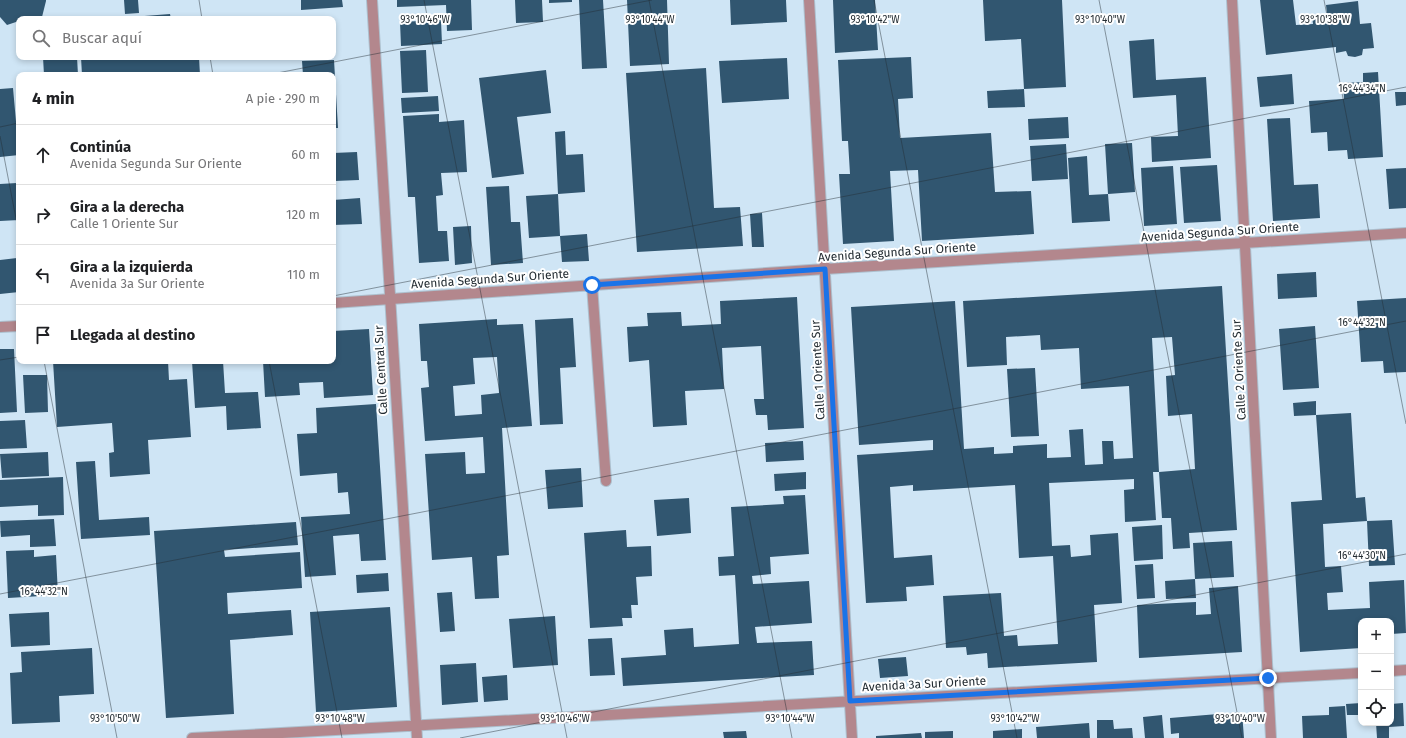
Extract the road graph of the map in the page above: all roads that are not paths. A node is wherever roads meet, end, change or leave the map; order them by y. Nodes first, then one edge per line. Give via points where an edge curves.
1 (372, 0) edge
2 (809, 0) edge
3 (1232, 0) edge
4 (1406, 233) edge
5 (1245, 243) junction
6 (825, 269) junction
7 (592, 285) junction
8 (390, 298) junction
9 (336, 302) edge
10 (16, 326) edge
11 (0, 327) edge
12 (606, 481) dead end
13 (1406, 670) edge
14 (1394, 671) edge
15 (1358, 673) edge
16 (1268, 678) junction
17 (850, 701) junction
18 (416, 725) junction
19 (192, 738) edge
20 (417, 738) edge
21 (852, 738) edge
22 (1271, 738) edge

1 - 8 street, Calle Central Sur
2 - 6 street, Calle 1 Oriente Sur
3 - 5 street, Calle 2 Oriente Sur
4 - 5 street, Avenida Segunda Sur Oriente
5 - 6 street, Avenida Segunda Sur Oriente
5 - 16 street, Calle 2 Oriente Sur
6 - 7 street, Avenida Segunda Sur Oriente
6 - 17 street, Calle 1 Oriente Sur
7 - 8 street, Avenida Segunda Sur Oriente
7 - 12 street
8 - 9 street, Avenida Segunda Sur Oriente
8 - 18 street, Calle Central Sur
10 - 11 street
13 - 14 street
15 - 16 street, Avenida 3a Sur Oriente
16 - 17 street, Avenida 3a Sur Oriente
16 - 22 street, Calle 2 Oriente Sur
17 - 18 street, Avenida 3a Sur Oriente
17 - 21 street, Calle 1 Oriente Sur
18 - 19 street, Avenida 3a Sur Oriente
18 - 20 street, Calle Central Sur

